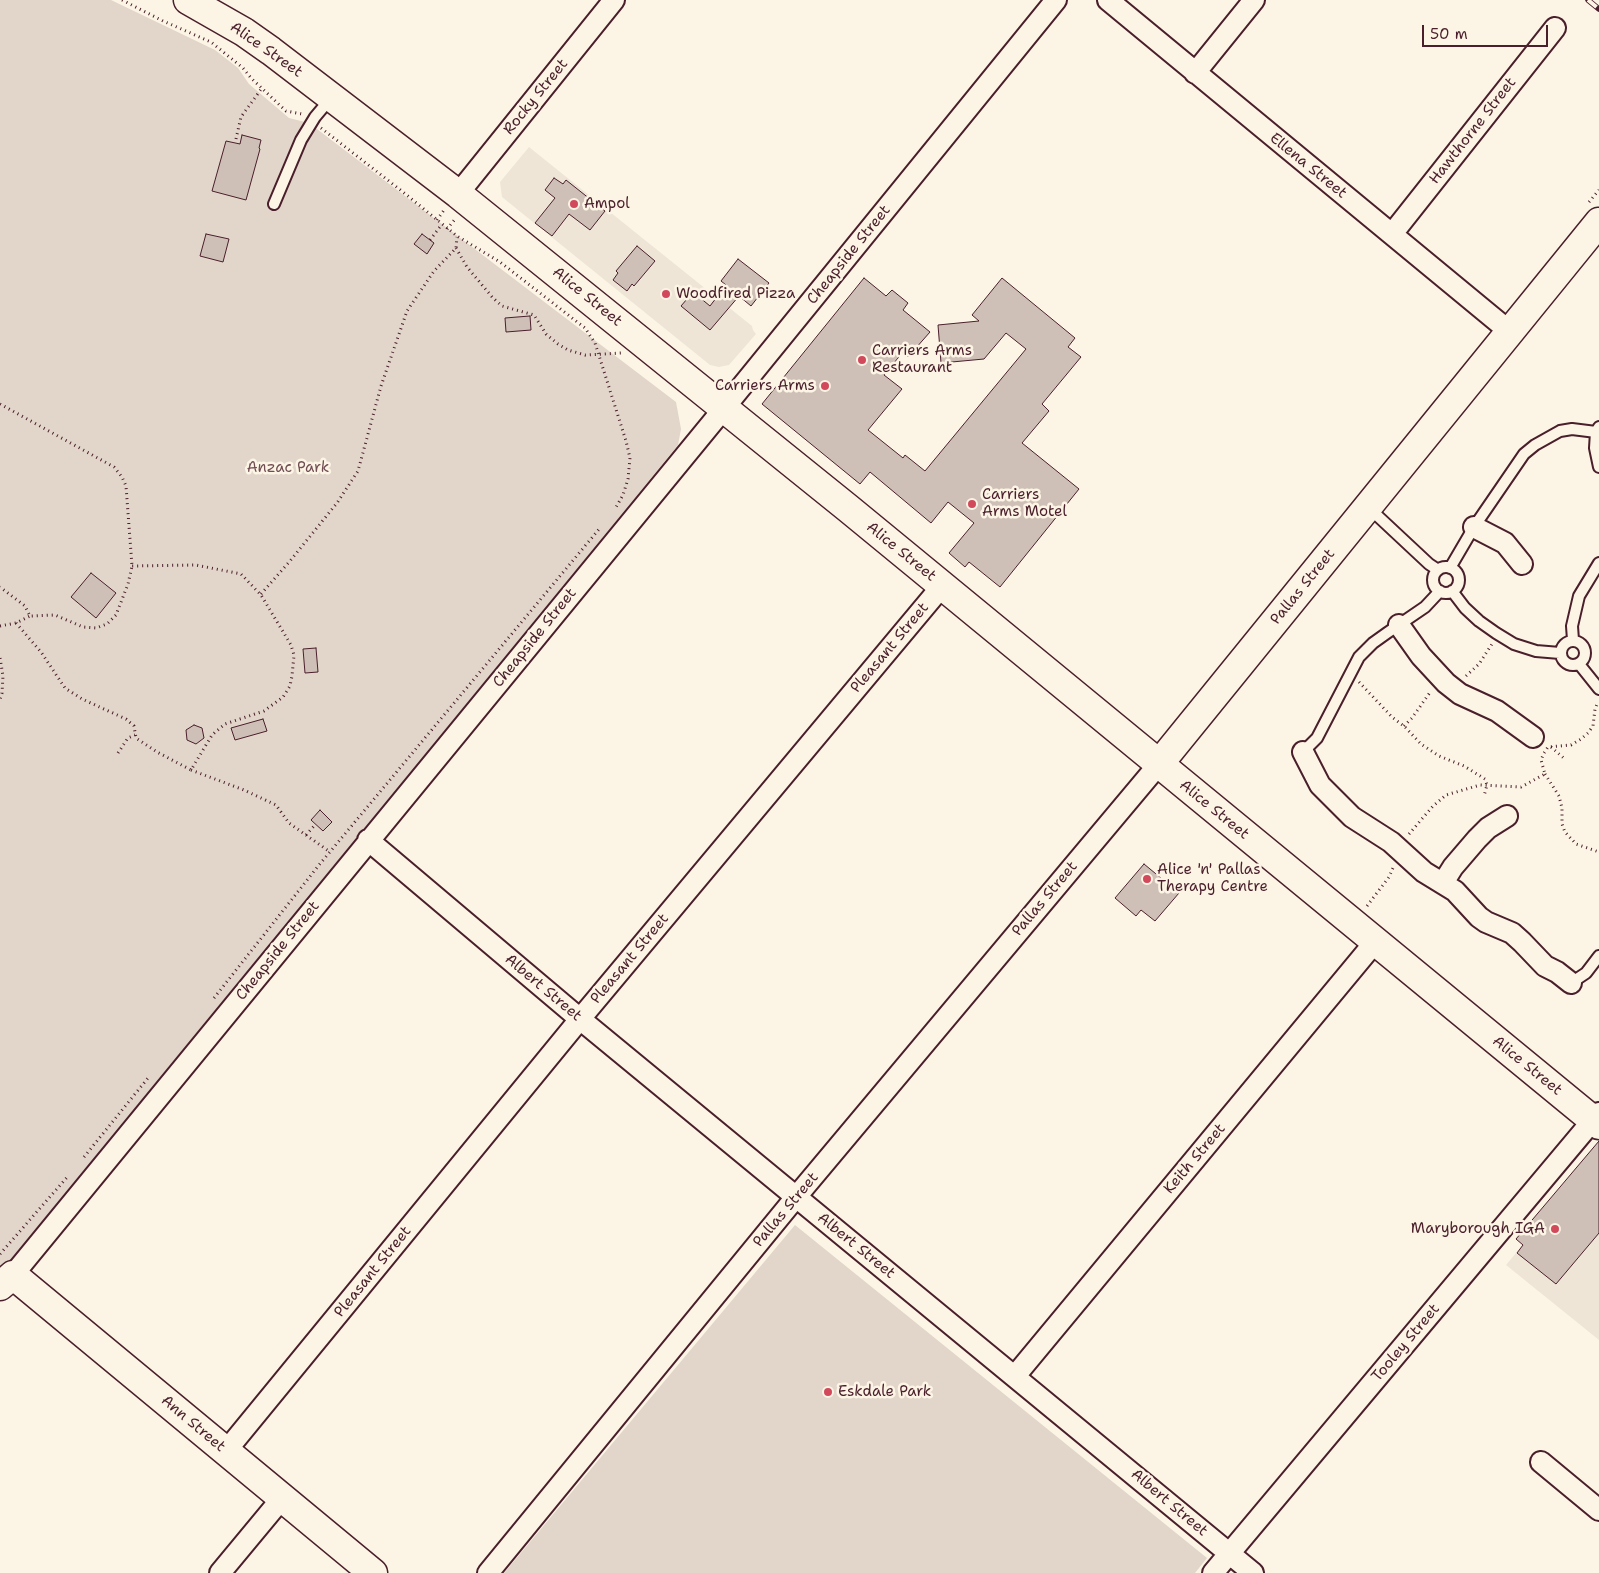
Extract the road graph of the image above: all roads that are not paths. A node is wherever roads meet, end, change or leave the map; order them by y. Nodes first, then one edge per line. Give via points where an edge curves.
1 (189, 0) edge
2 (614, 0) edge
3 (1056, 0) edge
4 (1108, 0) edge
5 (1254, 0) edge
6 (1555, 28) dead end
7 (1196, 73) junction
8 (332, 97) junction
9 (274, 204) dead end
10 (454, 206) junction
11 (1599, 222) edge
12 (1392, 234) junction
13 (1509, 331) junction
14 (724, 408) junction
15 (1598, 429) edge
16 (1599, 467) edge
17 (1368, 508) junction
18 (1474, 527) junction
19 (1599, 563) edge
20 (1522, 564) dead end
21 (1450, 568) junction
22 (1438, 570) junction
23 (942, 586) junction
24 (1440, 591) junction
25 (1452, 591) junction
26 (1399, 625) junction
27 (1573, 640) junction
28 (1560, 653) junction
29 (1579, 664) junction
30 (1599, 689) edge
31 (1533, 737) road end
32 (1303, 752) joint
33 (1159, 764) junction
34 (1507, 816) dead end
35 (368, 840) junction
36 (1444, 883) junction
37 (1375, 942) junction
38 (1599, 956) edge
39 (1571, 983) joint
40 (580, 1019) junction
41 (1597, 1120) edge
42 (796, 1197) junction
43 (4, 1272) edge
44 (1015, 1376) junction
45 (226, 1451) junction
46 (1541, 1462) dead end
47 (283, 1497) junction
48 (1599, 1510) edge
49 (1229, 1554) junction
50 (220, 1573) edge
51 (373, 1573) edge
52 (488, 1573) edge
53 (1213, 1573) edge
54 (1253, 1573) edge

1 - 8 main road, Alice Street via 244,32
2 - 10 street, Rocky Street
3 - 14 street, Cheapside Street
4 - 7 street, Ellena Street
5 - 7 street
6 - 12 street, Hawthorne Street
7 - 12 street, Ellena Street
8 - 9 lane via 301,140
8 - 10 main road, Alice Street
10 - 14 main road, Alice Street
11 - 13 main road, Pallas Street
12 - 13 street, Ellena Street
13 - 17 main road, Pallas Street
14 - 23 main road, Alice Street
14 - 35 street, Cheapside Street
15 - 16 lane
15 - 18 lane via 1560,431 1535,445 1524,454
17 - 22 lane
17 - 33 main road, Pallas Street
18 - 20 street via 1505,543
18 - 21 lane
19 - 27 lane via 1579,596 1572,626
21 - 22 lane
21 - 25 lane via 1458,577
22 - 24 lane via 1433,581
23 - 33 main road, Alice Street
23 - 40 street, Pleasant Street
24 - 25 lane
24 - 26 lane via 1426,607
25 - 28 lane via 1478,621 1514,644
26 - 31 street via 1421,656 1450,687 1497,711
26 - 32 lane via 1359,657 1317,738
27 - 28 lane via 1563,646
27 - 29 lane via 1585,649 1585,658
28 - 29 lane via 1567,664
29 - 30 lane
32 - 36 street via 1320,785 1352,817 1399,848 1424,872
33 - 37 main road, Alice Street
33 - 42 street, Pallas Street
34 - 36 street via 1488,828 1470,846
35 - 40 street, Albert Street
35 - 43 street, Cheapside Street
36 - 39 street via 1478,917 1512,933 1545,966
37 - 41 main road, Alice Street
37 - 44 street, Keith Street
38 - 39 lane via 1586,973
40 - 42 street, Albert Street
40 - 45 street, Pleasant Street
41 - 49 street, Tooley Street
42 - 44 street, Albert Street
42 - 52 street, Pallas Street
43 - 45 main road, Ann Street
44 - 49 street, Albert Street
45 - 47 main road, Ann Street
46 - 48 street
47 - 50 street
47 - 51 main road, Ann Street
49 - 53 street, Tooley Street
49 - 54 street, Albert Street

